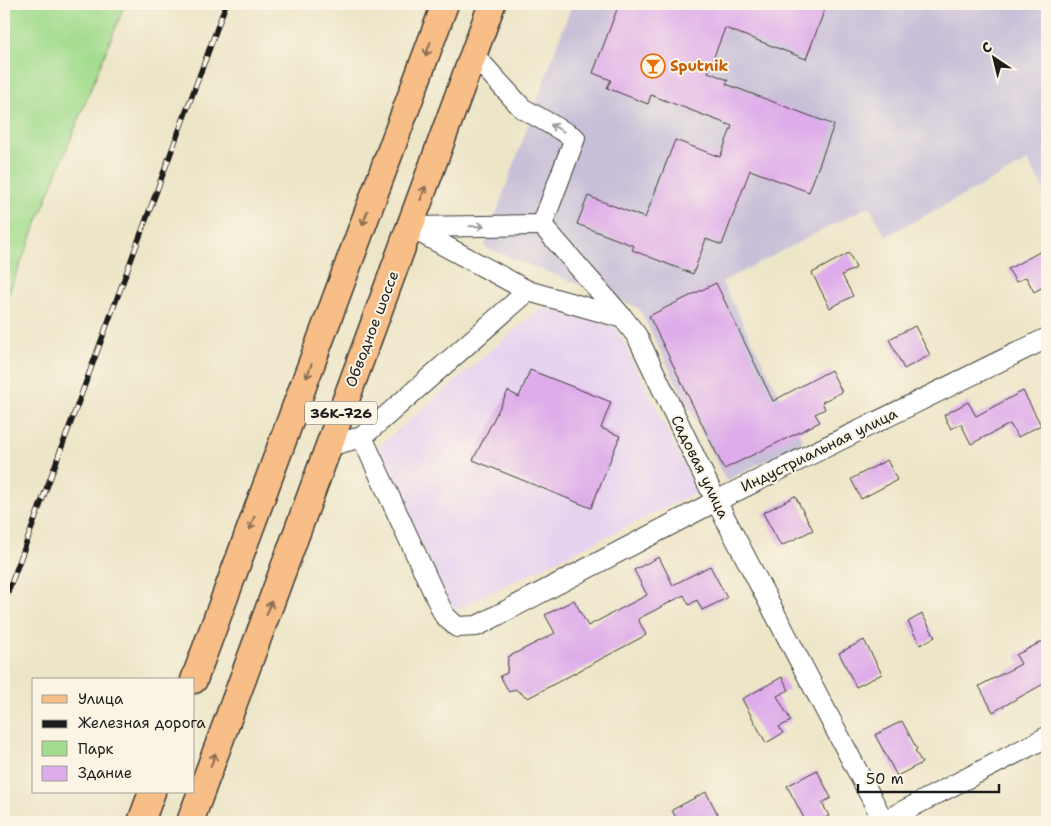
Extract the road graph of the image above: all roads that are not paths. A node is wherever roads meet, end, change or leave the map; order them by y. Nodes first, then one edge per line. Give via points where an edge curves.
1 (445, 4) edge
2 (492, 4) edge
3 (473, 54) junction
4 (542, 226) junction
5 (410, 227) junction
6 (528, 291) junction
7 (623, 318) junction
8 (1047, 338) edge
9 (362, 437) junction
10 (328, 446) junction
11 (716, 501) junction
12 (195, 678) edge
13 (1047, 737) edge
14 (151, 794) edge
15 (141, 822) edge
16 (190, 822) edge
17 (883, 822) edge

1 -> 12 main road, 36К-726
2 - 3 main road, Обводное шоссе / 36К-726
4 -> 3 street via 575,138 522,108
5 -> 3 main road, Обводное шоссе / 36К-726
5 -> 4 street
4 - 7 street, Садовая улица
5 - 6 street
5 - 10 main road, Обводное шоссе / 36К-726
6 - 7 street
6 - 9 street
7 - 11 street, Садовая улица via 637,336
8 - 11 street, Индустриальная улица
9 - 10 street
9 - 11 street, Индустриальная улица via 444,615 457,627 477,626
16 -> 10 main road, Обводное шоссе / 36К-726
11 - 17 street, Садовая улица
13 - 17 street
14 - 15 main road

